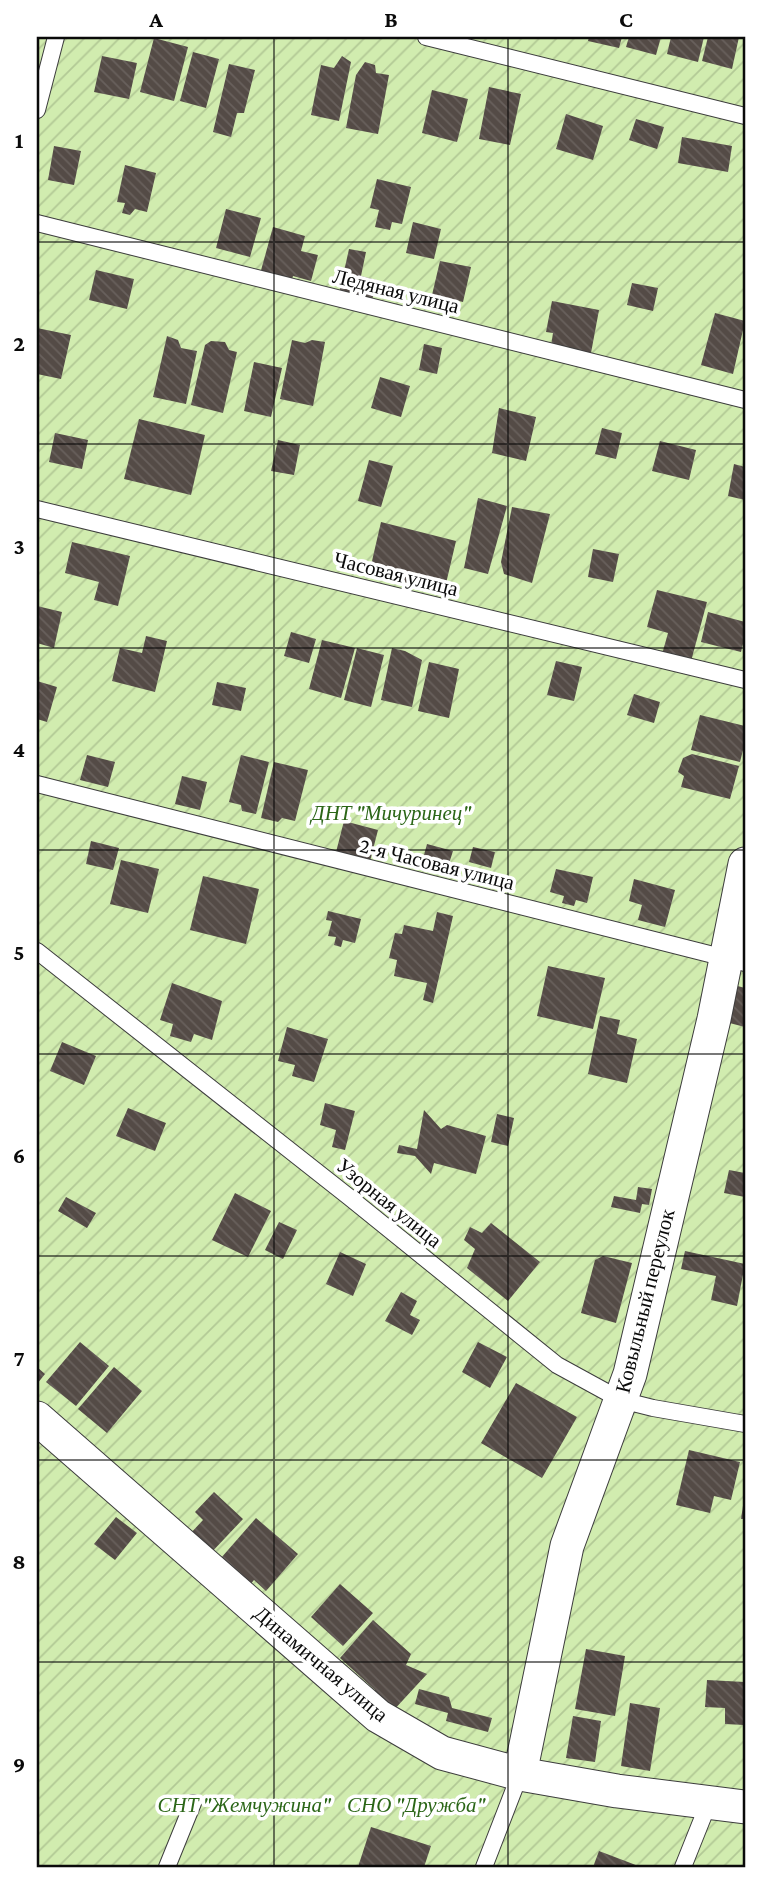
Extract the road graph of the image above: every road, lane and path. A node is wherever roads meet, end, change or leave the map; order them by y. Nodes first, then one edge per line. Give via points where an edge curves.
1 (56, 37) edge
2 (426, 37) edge
3 (37, 110) edge
4 (745, 116) edge
5 (37, 223) edge
6 (745, 400) edge
7 (37, 509) edge
8 (745, 680) edge
9 (37, 784) edge
10 (745, 864) edge
11 (37, 951) edge
12 (736, 961) edge
13 (621, 1400) junction
14 (37, 1418) edge
15 (745, 1424) edge
16 (520, 1774) junction
17 (709, 1802) junction
18 (193, 1803) dead end
19 (745, 1807) edge
20 (167, 1867) edge
21 (484, 1867) edge
22 (683, 1867) edge

1 - 3 lane
2 - 4 lane
5 - 6 lane, Ледяная улица
7 - 8 lane, Часовая улица
9 - 12 lane, 2-я Часовая улица
10 - 12 street, Ковыльный переулок
11 - 13 lane, Узорная улица via 557,1365
12 - 13 street, Ковыльный переулок
13 - 15 lane, Узорная улица
13 - 16 street, Ковыльный переулок via 567,1546
14 - 16 street, Динамичная улица via 378,1716 442,1753
16 - 17 street, Динамичная улица
16 - 21 lane
17 - 19 street, Динамичная улица
17 - 22 lane
18 - 20 lane

